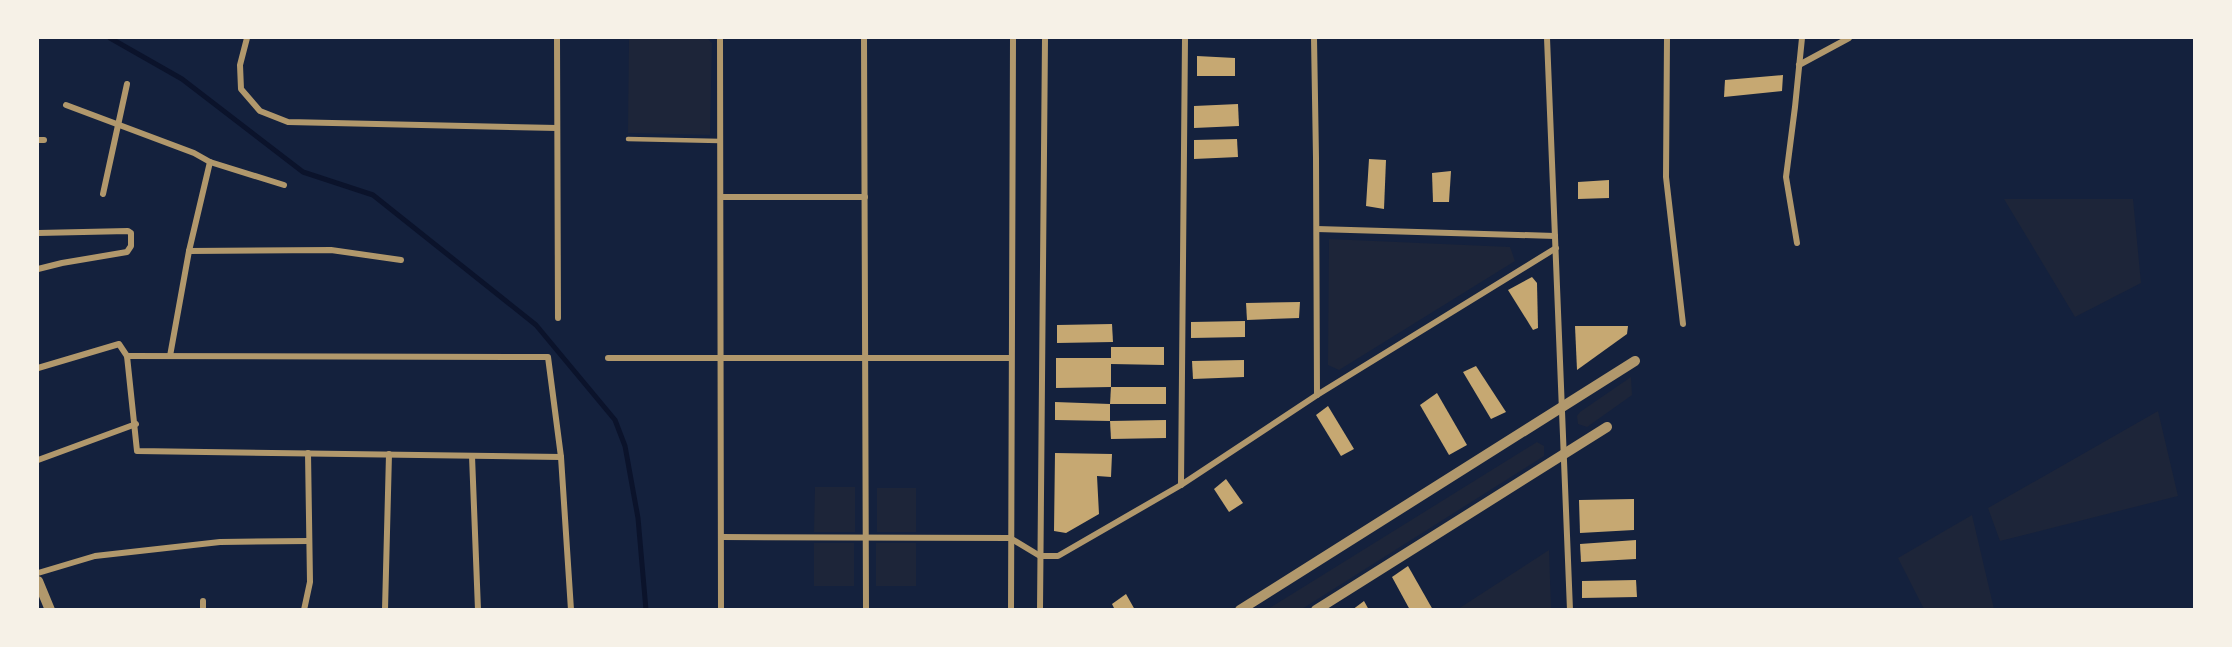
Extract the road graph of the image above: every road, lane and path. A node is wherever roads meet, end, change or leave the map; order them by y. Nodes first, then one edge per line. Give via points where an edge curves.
1 (247, 38) edge
2 (557, 38) edge
3 (720, 38) edge
4 (864, 38) edge
5 (1013, 38) edge
6 (1046, 38) edge
7 (1185, 38) edge
8 (1314, 38) edge
9 (1547, 38) edge
10 (1667, 38) edge
11 (1802, 38) edge
12 (1849, 38) edge
13 (1799, 65) junction
14 (127, 84) dead end
15 (66, 105) dead end
16 (117, 124) junction
17 (557, 128) junction
18 (628, 139) dead end
19 (720, 141) junction
20 (210, 162) junction
21 (284, 184) dead end
22 (103, 194) dead end
23 (721, 197) junction
24 (865, 197) junction
25 (1317, 229) junction
26 (38, 234) edge
27 (1555, 236) junction
28 (1797, 243) dead end
29 (1556, 248) junction
30 (189, 251) junction
31 (401, 260) dead end
32 (38, 269) edge
33 (558, 318) dead end
34 (1683, 324) dead end
35 (127, 356) junction
36 (170, 356) junction
37 (608, 358) dead end
38 (722, 358) junction
39 (865, 358) junction
40 (1011, 358) junction
41 (1635, 361) dead end
42 (38, 368) edge
43 (1317, 395) junction
44 (1562, 408) junction
45 (136, 424) junction
46 (1607, 427) dead end
47 (308, 453) junction
48 (389, 454) junction
49 (472, 456) junction
50 (1563, 456) junction
51 (561, 457) junction
52 (38, 460) edge
53 (1181, 485) junction
54 (721, 537) junction
55 (866, 537) junction
56 (1010, 538) junction
57 (309, 541) junction
58 (1040, 556) junction
59 (38, 573) edge
60 (38, 581) edge
61 (203, 601) dead end
62 (50, 609) edge
63 (203, 609) edge
64 (304, 609) edge
65 (385, 609) edge
66 (478, 609) edge
67 (572, 609) edge
68 (721, 609) edge
69 (866, 609) edge
70 (1011, 609) edge
71 (1040, 609) edge
72 (1240, 609) edge
73 (1316, 609) edge
74 (1570, 609) edge

1 - 17 street via 240,64 241,89 260,111 288,122
2 - 17 street
3 - 19 street
4 - 24 street
5 - 40 street
6 - 58 street
7 - 53 street
8 - 25 street
9 - 27 street
10 - 34 street via 1666,177
11 - 13 street
12 - 13 street
13 - 28 street via 1786,177
14 - 16 street
15 - 16 street
16 - 20 street
16 - 22 street
17 - 33 street
18 - 19 lane
19 - 23 street
20 - 21 street
20 - 30 street
23 - 24 street
23 - 38 street
24 - 39 street
25 - 27 street
25 - 43 street
26 - 32 street via 128,231 131,246 127,252
27 - 29 street
29 - 43 street
29 - 44 street
30 - 31 street via 331,250
30 - 36 street
35 - 36 street
35 - 42 street via 119,344
35 - 45 street
36 - 51 street via 549,357
37 - 38 street
38 - 39 street
38 - 54 street
39 - 40 street
39 - 55 street
40 - 56 street
41 - 44 street
43 - 53 street
44 - 50 street
44 - 72 street
45 - 47 street via 137,451
45 - 52 street
46 - 50 street
47 - 48 street
47 - 57 street
48 - 49 street
48 - 65 street
49 - 51 street
49 - 66 street
50 - 73 street
50 - 74 street
51 - 67 street
53 - 58 street via 1058,556
54 - 55 street
54 - 68 street
55 - 56 street
55 - 69 street
56 - 58 street
56 - 70 street
57 - 59 street via 220,542 95,556
57 - 64 street via 310,582
58 - 71 street
60 - 62 street
61 - 63 street

